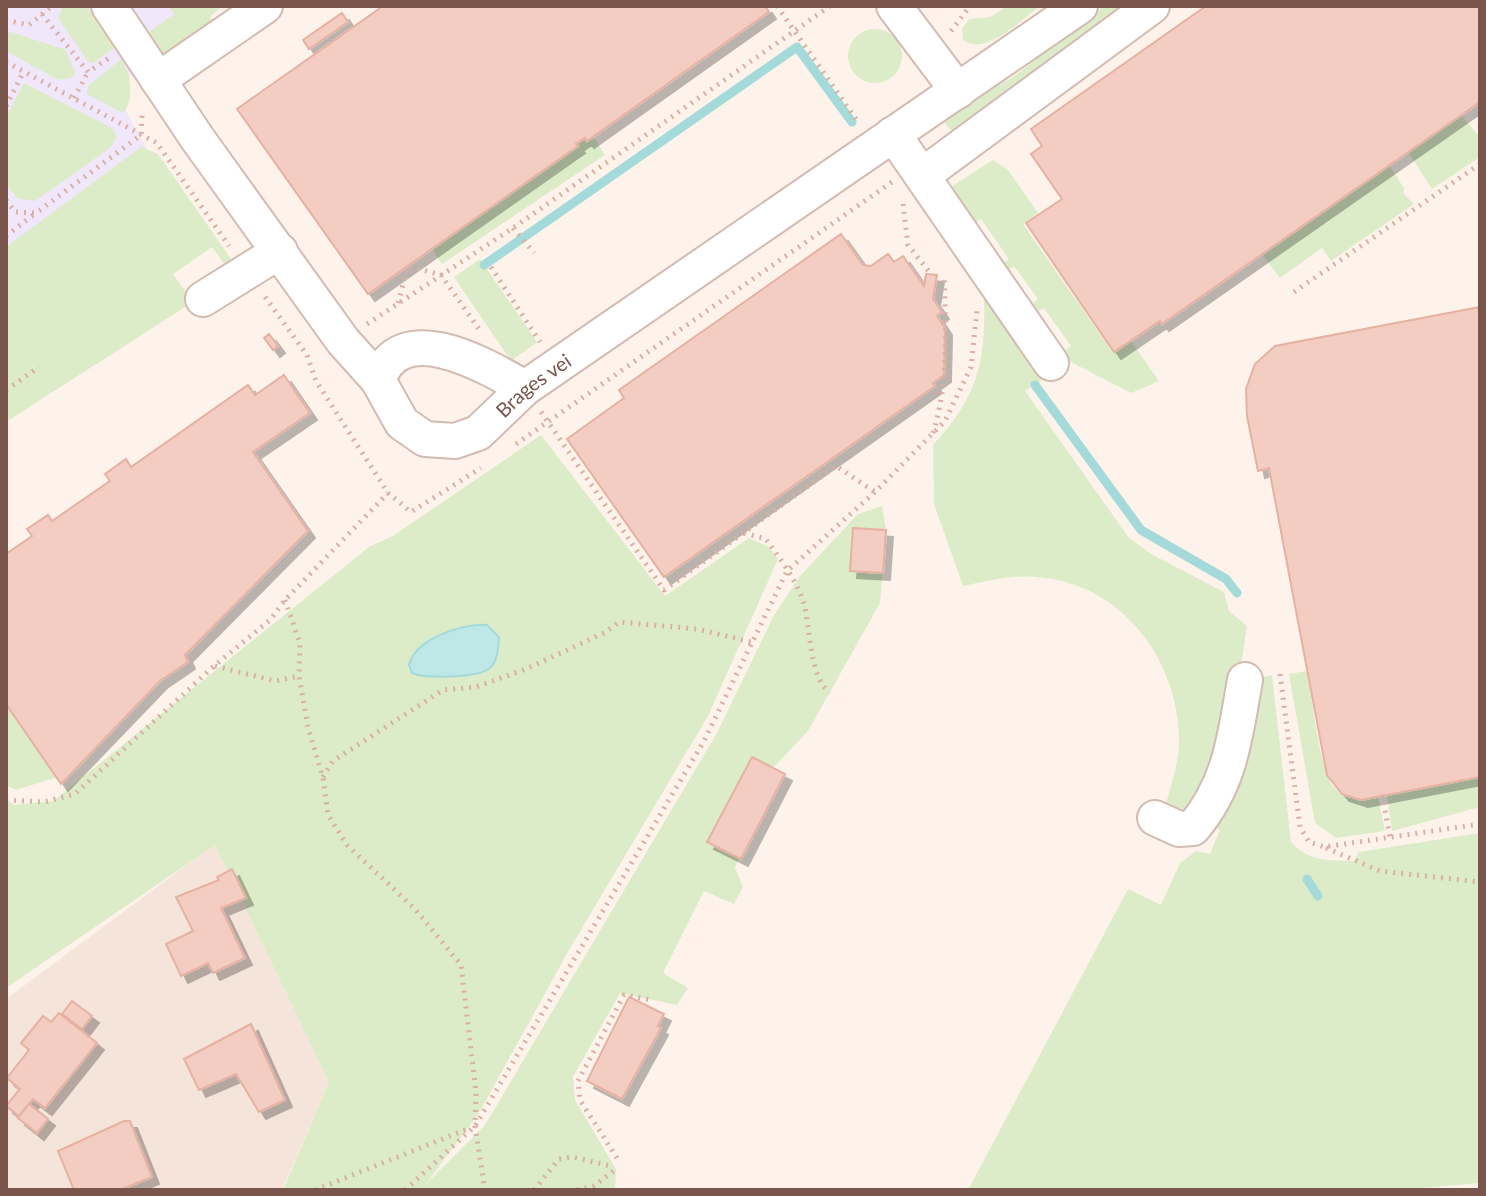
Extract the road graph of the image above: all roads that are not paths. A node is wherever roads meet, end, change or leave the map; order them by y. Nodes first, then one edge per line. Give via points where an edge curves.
1 (109, 6) edge
2 (265, 6) edge
3 (894, 6) edge
4 (1080, 6) edge
5 (1152, 6) edge
6 (158, 80) junction
7 (958, 91) junction
8 (884, 140) junction
9 (920, 170) junction
10 (280, 251) junction
11 (203, 299) dead end
12 (1051, 363) dead end
13 (378, 380) junction
14 (540, 402) junction
15 (1245, 680) dead end
16 (1155, 818) dead end

1 - 6 street, Brages vei
2 - 6 street
3 - 7 street
4 - 7 street, Brages vei
5 - 9 street
6 - 10 street, Brages vei
7 - 8 street, Brages vei
8 - 9 street
8 - 14 street, Brages vei
9 - 12 street
10 - 11 street
10 - 13 street, Brages vei via 343,341
13 - 14 street via 391,357 427,348 464,358
13 - 14 street, Brages vei via 402,423 439,443 478,433
15 - 16 street via 1232,752 1204,834

